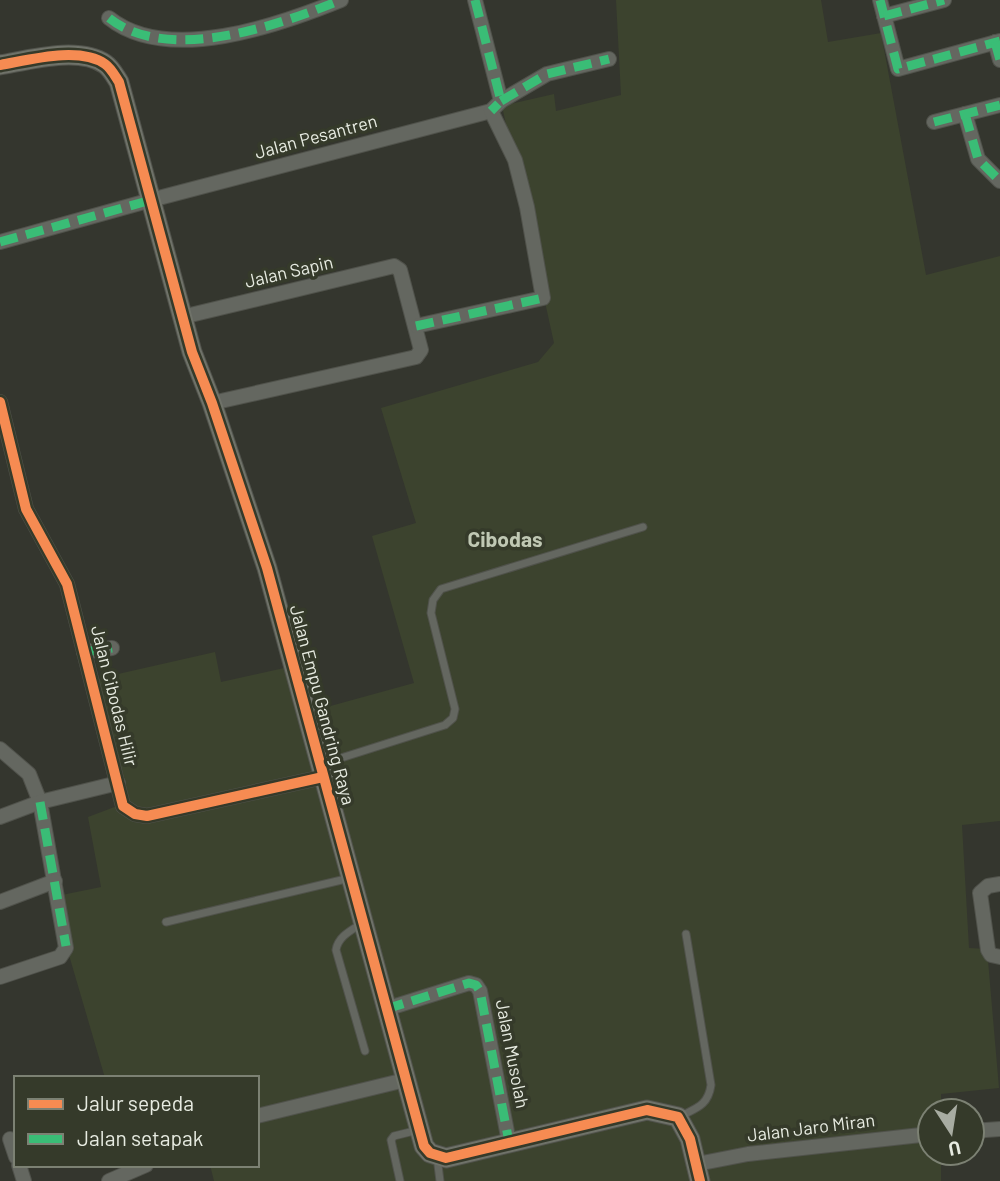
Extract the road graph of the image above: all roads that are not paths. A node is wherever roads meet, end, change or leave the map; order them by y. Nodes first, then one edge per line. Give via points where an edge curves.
1 (341, 0) edge
2 (475, 0) edge
3 (880, 0) edge
4 (935, 1) edge
5 (314, 5) edge
6 (884, 16) junction
7 (109, 18) dead end
8 (997, 41) edge
9 (609, 59) dead end
10 (1000, 60) edge
11 (1, 64) edge
12 (1000, 104) edge
13 (496, 106) junction
14 (965, 114) junction
15 (934, 122) dead end
16 (1000, 181) edge
17 (151, 200) junction
18 (0, 242) edge
19 (182, 317) junction
20 (416, 326) junction
21 (0, 402) edge
22 (212, 403) junction
23 (643, 527) dead end
24 (112, 648) dead end
25 (84, 652) junction
26 (0, 749) edge
27 (322, 770) junction
28 (118, 783) junction
29 (40, 802) junction
30 (0, 817) edge
31 (351, 877) junction
32 (55, 881) junction
33 (1000, 884) edge
34 (0, 902) edge
35 (166, 922) dead end
36 (363, 922) junction
37 (686, 934) dead end
38 (1000, 957) edge
39 (0, 977) edge
40 (386, 1009) junction
41 (365, 1051) dead end
42 (405, 1080) junction
43 (259, 1116) edge
44 (678, 1117) junction
45 (418, 1129) junction
46 (916, 1136) edge
47 (10, 1139) dead end
48 (509, 1142) junction
49 (14, 1151) edge
50 (437, 1157) junction
51 (142, 1167) edge
52 (698, 1173) edge
53 (110, 1181) edge
54 (400, 1181) edge
55 (440, 1181) edge

1 - 5 street
2 - 13 street
3 - 6 street
4 - 6 street
5 - 7 street via 266,27 213,39 132,33
6 - 8 street via 898,69
8 - 10 street
9 - 13 street, Jalan Pesantren via 547,74
11 - 17 street, Jalan Empu Gandring Raya via 56,55 88,57 106,64 127,103
12 - 14 street
13 - 17 street, Jalan Pesantren
13 - 20 street via 527,207 543,298
14 - 15 street
14 - 16 street via 978,159
17 - 18 street
17 - 19 street, Jalan Empu Gandring Raya
19 - 20 street, Jalan Sapin via 394,267 402,274
19 - 22 street, Jalan Empu Gandring Raya
20 - 22 street via 421,350 413,358
21 - 25 street, Jalan Cibodas Hilir via 26,509 67,584
22 - 27 street, Jalan Empu Gandring Raya via 267,568
23 - 27 lane via 441,589 430,613 455,709 453,718 445,725
24 - 25 street
25 - 28 street, Jalan Cibodas Hilir
26 - 29 street via 29,774
27 - 28 street, Jalan Cibodas Hilir via 147,816 123,806
27 - 31 street, Jalan Empu Gandring Raya
28 - 29 street
29 - 30 street
29 - 32 street
31 - 35 lane
31 - 36 street, Jalan Empu Gandring Raya
32 - 34 street
32 - 39 street via 65,952
33 - 38 street via 988,886 980,894 988,950 990,956
36 - 40 street, Jalan Empu Gandring Raya
36 - 41 lane via 341,937 336,950
37 - 44 lane via 711,1085 709,1097 700,1107
40 - 42 street, Jalan Empu Gandring Raya
40 - 48 street, Jalan Musolah via 469,983 476,985
42 - 43 street
42 - 45 street, Jalan Empu Gandring Raya
44 - 48 street via 647,1110
44 - 52 street
45 - 50 street, Jalan Empu Gandring Raya via 424,1146
45 - 54 lane via 391,1140
46 - 52 street, Jalan Jaro Miran via 748,1154
47 - 49 street
48 - 50 street
50 - 55 lane
51 - 53 street

